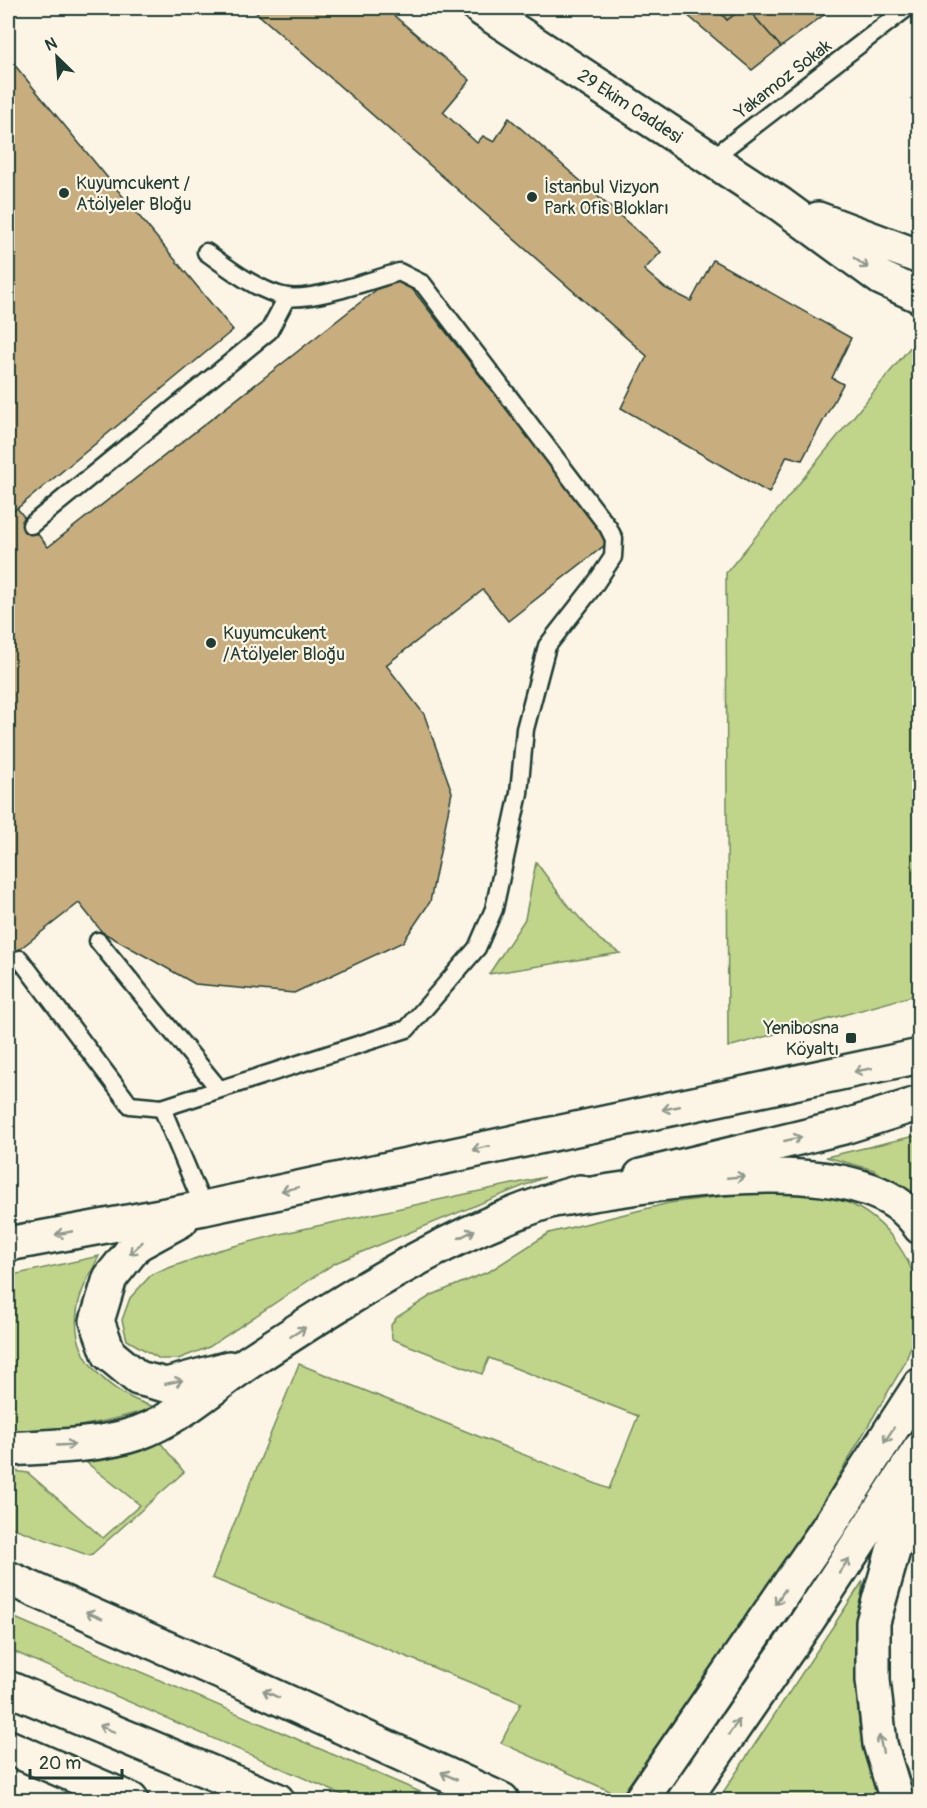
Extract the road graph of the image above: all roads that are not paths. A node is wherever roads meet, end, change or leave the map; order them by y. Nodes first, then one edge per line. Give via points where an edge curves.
1 (480, 8) edge
2 (907, 8) edge
3 (711, 159) junction
4 (780, 204) junction
5 (206, 252) dead end
6 (920, 257) edge
7 (920, 296) edge
8 (287, 297) junction
9 (31, 525) dead end
10 (98, 941) dead end
11 (20, 959) dead end
12 (920, 1056) edge
13 (219, 1089) junction
14 (920, 1103) edge
15 (162, 1108) junction
16 (553, 1200) junction
17 (204, 1208) junction
18 (920, 1227) edge
19 (8, 1244) edge
20 (249, 1363) junction
21 (920, 1385) edge
22 (8, 1449) edge
23 (920, 1449) edge
24 (920, 1490) edge
25 (8, 1578) edge
26 (8, 1688) edge
27 (8, 1747) edge
28 (693, 1788) edge
29 (130, 1800) edge
30 (277, 1800) edge
31 (502, 1800) edge
32 (641, 1800) edge
33 (897, 1800) edge

1 - 3 main road, 29 Ekim Caddesi
2 - 3 lane, Yakamoz Sokak
3 - 4 main road, 29 Ekim Caddesi
4 - 6 main road, 29 Ekim Caddesi
4 -> 7 main road, 29 Ekim Caddesi via 881,278
5 - 8 lane via 242,278
8 - 9 lane via 269,331
8 - 13 lane via 322,294 399,272 423,284 614,539 613,557 547,646 525,729 519,793 494,909 477,948 407,1029
10 - 13 lane
11 - 15 lane via 130,1105
12 -> 17 main road
13 - 15 lane
16 -> 14 main road via 844,1127
15 - 17 lane
16 -> 18 main road via 758,1174 865,1187 891,1200
20 -> 16 main road via 390,1274 477,1229
17 -> 19 main road
17 -> 20 main road via 137,1244 110,1278 97,1321 109,1354 138,1378 166,1385
22 -> 20 main road via 90,1444 139,1433 180,1412
21 -> 32 main road via 827,1529
28 -> 23 main road
33 -> 24 main road via 880,1744 873,1680 873,1622 893,1551
31 -> 25 main road
30 -> 26 main road
27 - 29 main road

